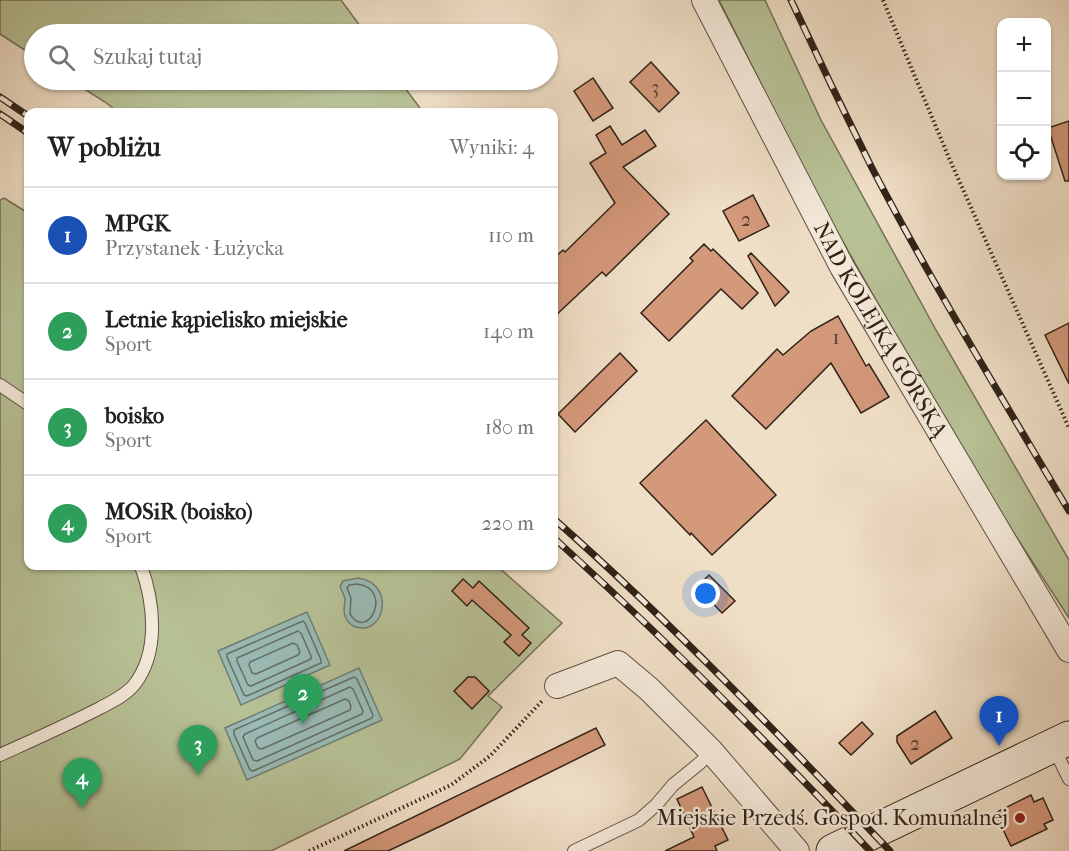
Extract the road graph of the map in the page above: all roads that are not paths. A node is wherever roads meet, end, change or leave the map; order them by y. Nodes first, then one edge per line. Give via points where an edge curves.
1 (704, 0) edge
2 (0, 385) edge
3 (24, 401) edge
4 (142, 570) edge
5 (1069, 650) edge
6 (557, 686) road end
7 (1061, 742) edge
8 (711, 751) junction
9 (0, 755) edge
10 (1069, 779) edge
11 (574, 851) edge
12 (797, 851) edge
13 (833, 851) edge

1 - 5 street, NAD KOLEJKĄ GÓRSKĄ via 842,267
2 - 3 lane
4 - 9 lane via 151,614 151,647 133,686 88,714
6 - 8 street via 618,663
7 - 10 lane
7 - 13 main road
8 - 11 lane via 639,820
8 - 12 street

